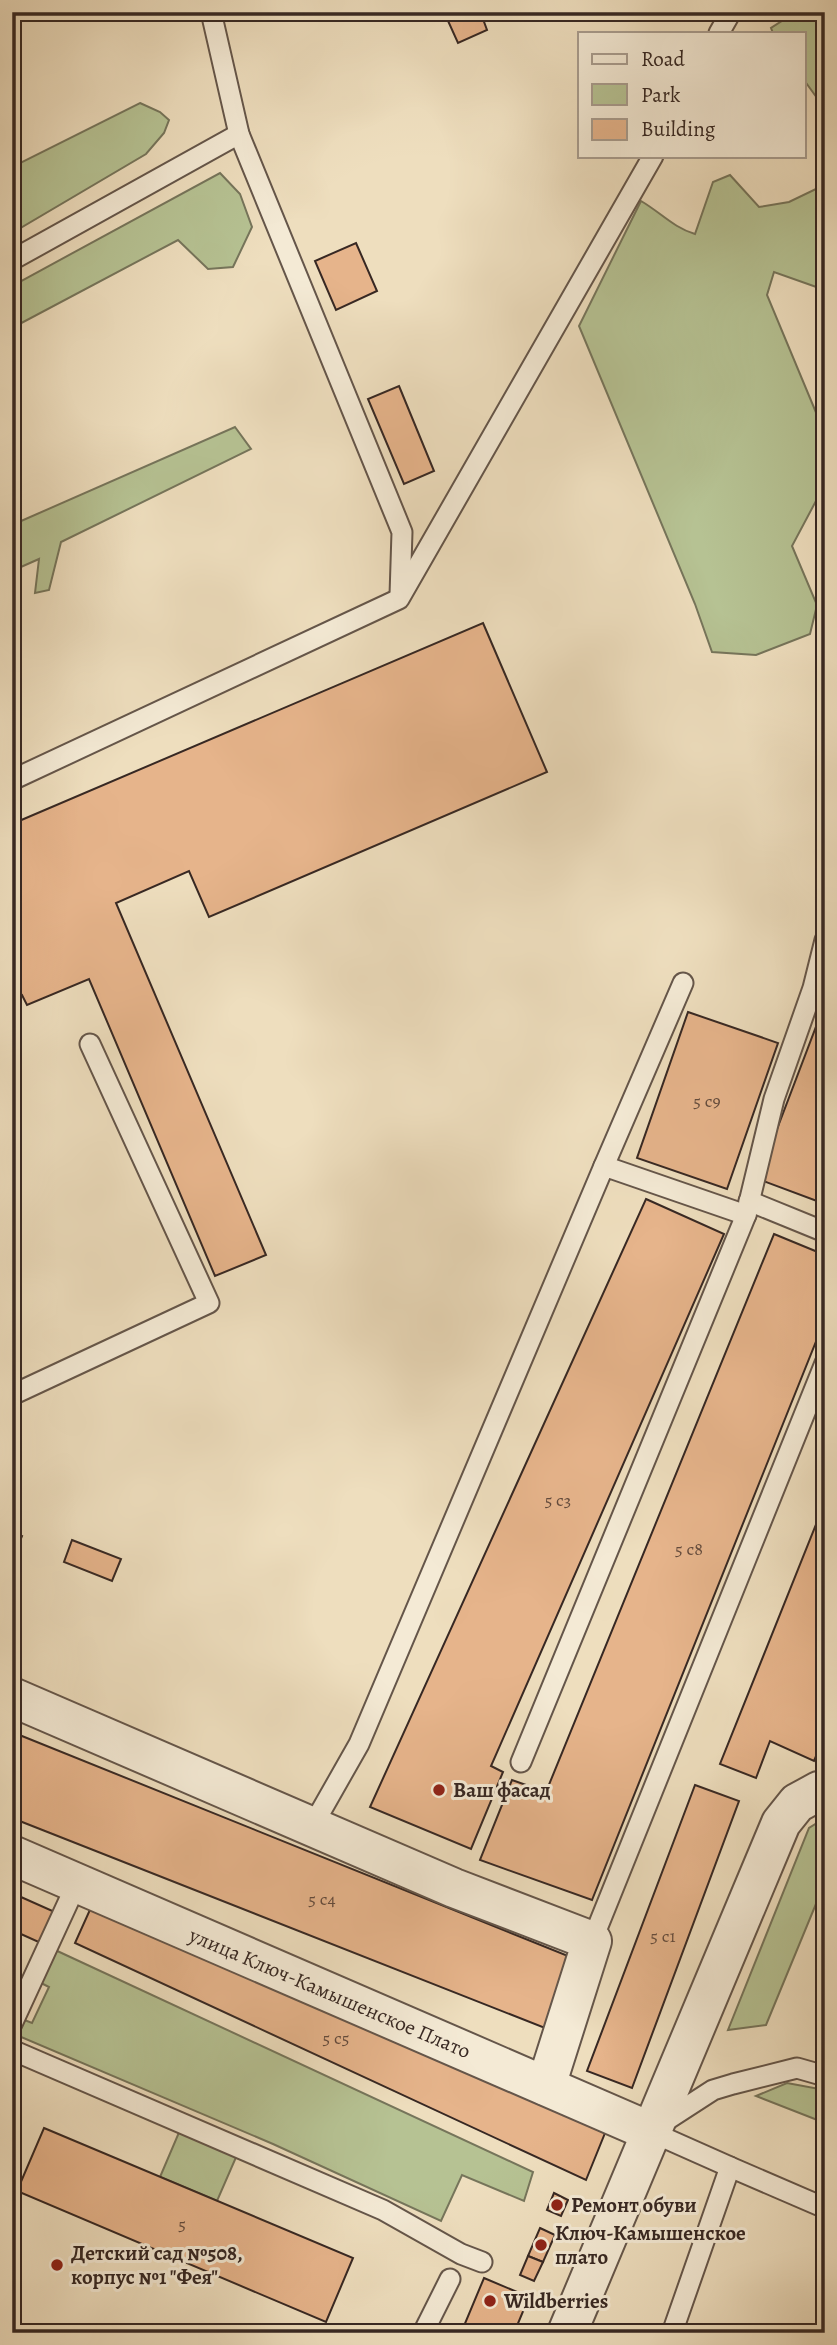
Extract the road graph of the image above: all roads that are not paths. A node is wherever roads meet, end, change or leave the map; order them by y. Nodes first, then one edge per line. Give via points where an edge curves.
1 (211, 12) edge
2 (731, 12) edge
3 (720, 32) edge
4 (239, 134) junction
5 (652, 158) edge
6 (12, 260) edge
7 (400, 599) junction
8 (12, 780) edge
9 (825, 940) edge
10 (683, 983) dead end
11 (90, 1044) dead end
12 (604, 1166) junction
13 (748, 1208) junction
14 (825, 1232) edge
15 (825, 1363) edge
16 (12, 1395) edge
17 (12, 1696) edge
18 (521, 1762) dead end
19 (823, 1786) edge
20 (313, 1825) junction
21 (12, 1855) edge
22 (77, 1883) junction
23 (592, 1941) junction
24 (12, 2024) edge
25 (12, 2050) edge
26 (825, 2076) edge
27 (546, 2087) junction
28 (649, 2131) junction
29 (730, 2167) junction
30 (825, 2208) edge
31 (482, 2262) dead end
32 (450, 2279) dead end
33 (423, 2333) edge
34 (566, 2333) edge
35 (671, 2333) edge

1 - 4 lane
2 - 3 lane
4 - 6 lane
4 - 7 lane via 402,532
5 - 7 lane
7 - 8 lane
9 - 13 lane via 774,1099
10 - 12 lane
11 - 16 lane via 209,1303
12 - 13 lane
12 - 20 lane via 359,1744
13 - 14 lane
13 - 18 lane
15 - 23 lane
17 - 20 street
19 - 28 street via 797,1803 781,1823
20 - 23 street via 454,1888
21 - 22 street, улица Ключ-Камышенское Плато
22 - 24 lane
22 - 27 street, улица Ключ-Камышенское Плато
23 - 27 street
25 - 31 lane via 383,2210
26 - 28 lane via 797,2068 713,2090
27 - 28 street, улица Ключ-Камышенское Плато
28 - 29 lane
28 - 34 street
29 - 30 lane
29 - 35 lane
32 - 33 lane

